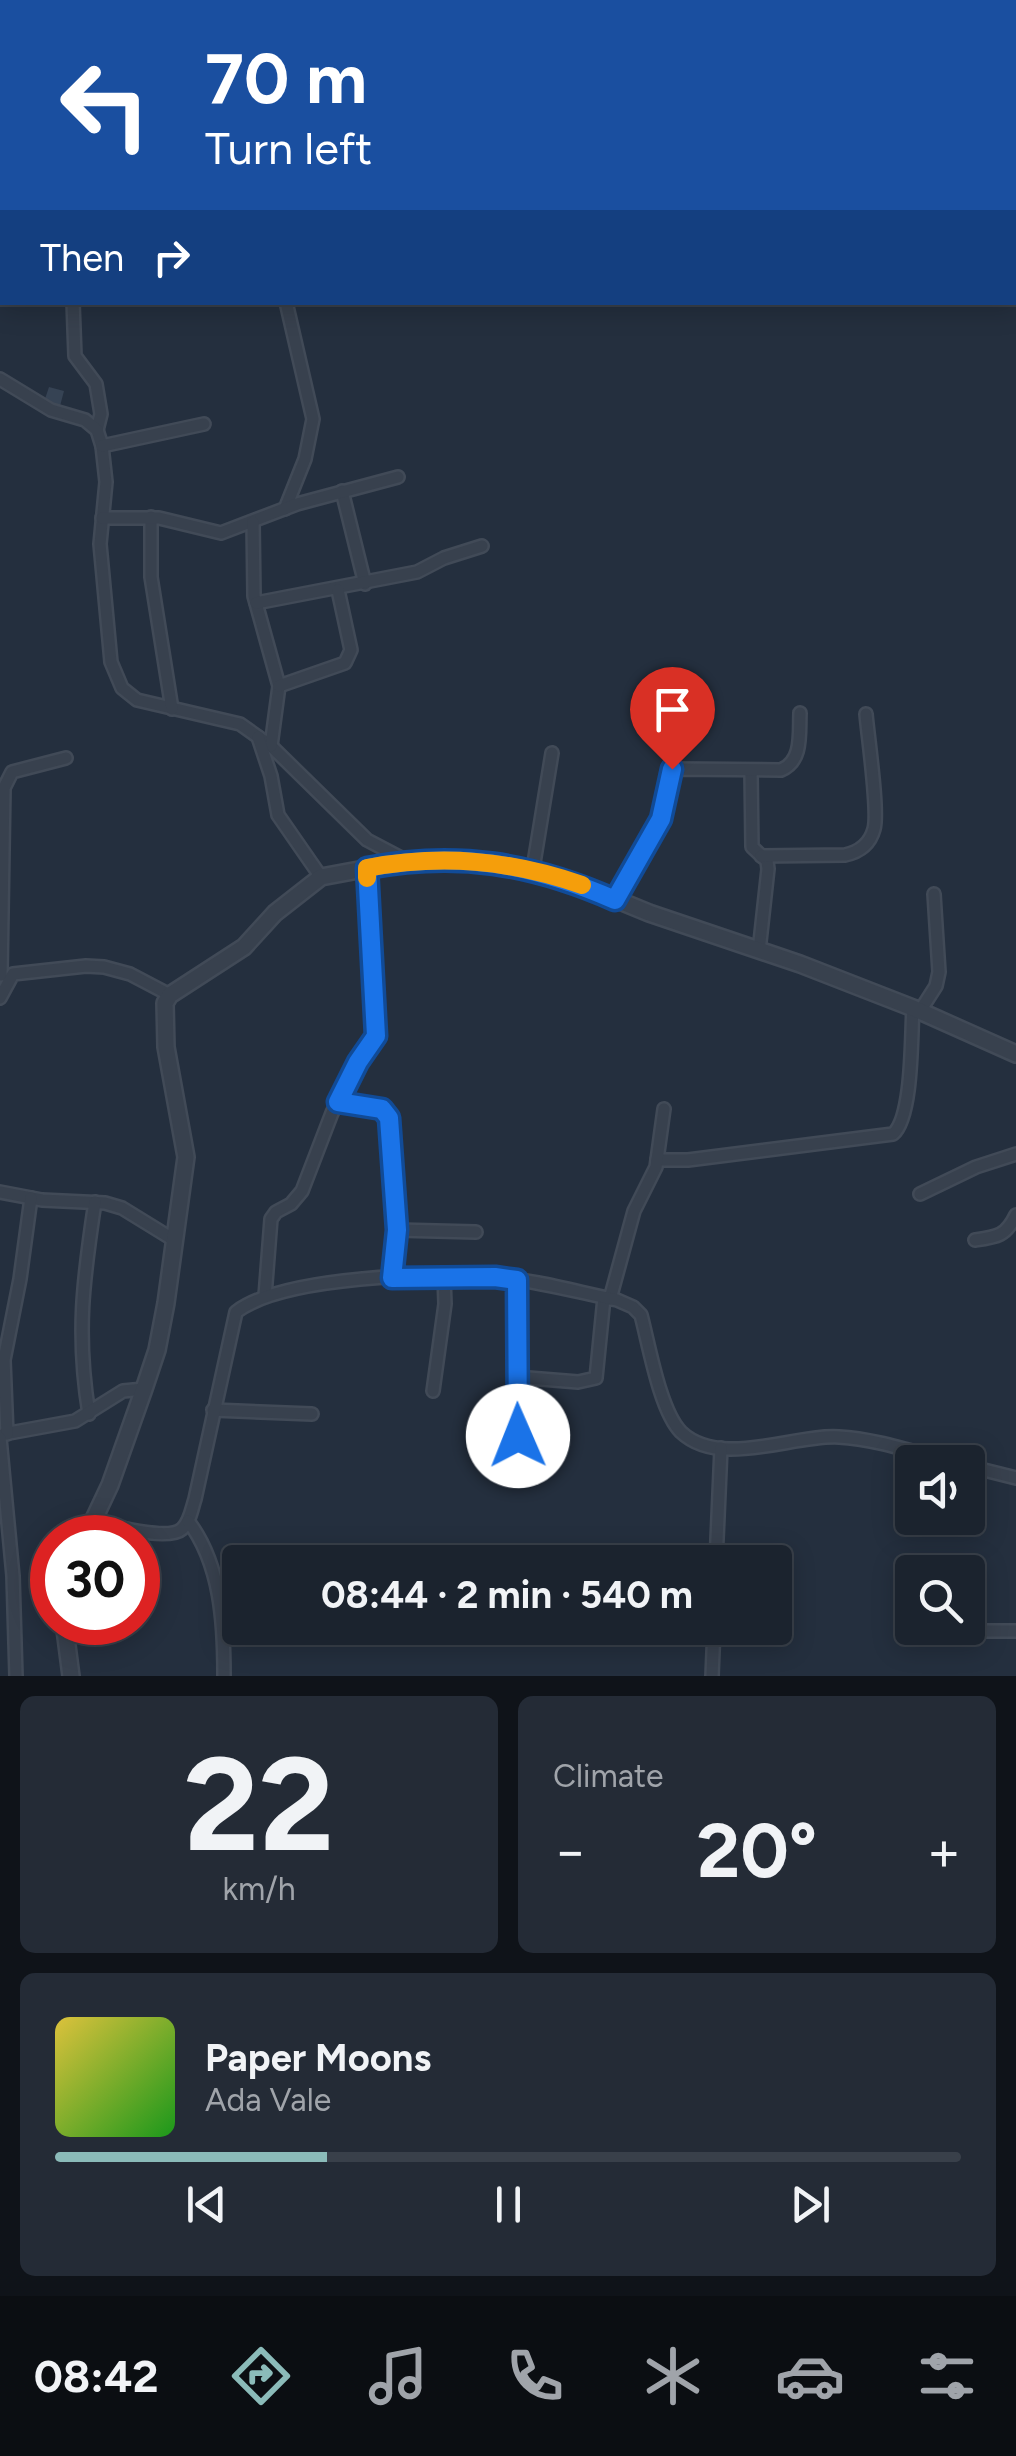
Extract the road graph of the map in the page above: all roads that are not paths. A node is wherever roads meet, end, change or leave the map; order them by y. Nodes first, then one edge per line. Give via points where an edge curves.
1 (73, 305) edge
2 (287, 305) edge
3 (0, 379) edge
4 (204, 424) dead end
5 (97, 430) junction
6 (102, 446) junction
7 (398, 477) dead end
8 (342, 491) junction
9 (285, 509) junction
10 (150, 517) junction
11 (102, 518) junction
12 (253, 522) junction
13 (482, 546) dead end
14 (365, 584) junction
15 (338, 590) junction
16 (256, 603) junction
17 (279, 686) junction
18 (172, 708) junction
19 (800, 713) dead end
20 (866, 714) dead end
21 (258, 737) junction
22 (271, 746) junction
23 (552, 753) dead end
24 (66, 758) dead end
25 (751, 771) junction
26 (761, 856) junction
27 (406, 861) junction
28 (367, 868) junction
29 (533, 869) junction
30 (321, 877) junction
31 (934, 894) dead end
32 (615, 900) junction
33 (759, 951) junction
34 (5, 975) edge
35 (170, 996) junction
36 (0, 998) edge
37 (916, 1009) junction
38 (1016, 1054) edge
39 (338, 1102) junction
40 (664, 1109) dead end
41 (1016, 1154) edge
42 (657, 1160) junction
43 (0, 1192) edge
44 (920, 1194) dead end
45 (30, 1198) junction
46 (95, 1202) junction
47 (1016, 1215) edge
48 (397, 1230) junction
49 (476, 1232) dead end
50 (174, 1240) junction
51 (975, 1240) dead end
52 (392, 1278) junction
53 (444, 1278) junction
54 (517, 1280) junction
55 (265, 1296) junction
56 (607, 1298) junction
57 (516, 1378) junction
58 (144, 1388) junction
59 (433, 1391) dead end
60 (213, 1410) junction
61 (90, 1414) junction
62 (312, 1414) dead end
63 (2, 1435) edge
64 (721, 1448) junction
65 (895, 1449) edge
66 (518, 1464) dead end
67 (985, 1470) edge
68 (1016, 1478) edge
69 (95, 1515) edge
70 (188, 1521) junction
71 (160, 1533) edge
72 (717, 1545) edge
73 (985, 1631) edge
74 (1016, 1632) edge
75 (67, 1645) edge
76 (713, 1645) edge
77 (16, 1676) edge
78 (71, 1676) edge
79 (224, 1676) edge
80 (712, 1676) edge

1 - 5 street via 75,356 92,374 100,401
2 - 9 street via 313,419
3 - 5 street
4 - 6 street
5 - 6 street
6 - 11 street
7 - 8 street
8 - 9 street
8 - 14 street
9 - 12 street
10 - 11 street
10 - 12 street via 221,533
10 - 18 street via 151,577
11 - 18 street via 111,662 122,688 137,700
12 - 16 street
13 - 14 street
14 - 15 street
15 - 16 street
15 - 17 street via 350,650 345,663
16 - 17 street
17 - 22 street
18 - 21 street via 240,724
19 - 25 street via 796,761 780,770
20 - 26 street via 875,828 866,846 846,856
21 - 22 street
21 - 30 street via 278,815
22 - 27 street via 367,840
23 - 29 street
24 - 34 street via 12,772 4,788
25 - 26 street via 752,846
25 - 32 street via 672,769 661,819
26 - 33 street via 768,869
27 - 28 street
27 - 29 street
28 - 30 street
28 - 39 street via 376,1036
29 - 32 street
30 - 35 street via 244,947
31 - 37 street via 939,972
32 - 33 street
33 - 37 street
34 - 35 street via 104,968
34 - 36 street
35 - 50 street via 166,1047 186,1157
37 - 38 street
37 - 42 street via 907,1091 893,1134
39 - 48 street via 387,1112
39 - 55 street via 302,1191 271,1219
40 - 42 street
41 - 44 street
42 - 56 street
43 - 45 street
45 - 46 street
45 - 63 street via 4,1360
46 - 50 street via 122,1208
46 - 61 street via 80,1332
47 - 51 street via 1000,1237
48 - 49 street
48 - 52 street
50 - 58 street via 157,1350
52 - 53 street
52 - 55 street
53 - 54 street
53 - 59 street
54 - 56 street
54 - 57 street
55 - 60 street via 236,1312
56 - 57 street via 596,1378
56 - 64 street via 640,1315 669,1414 682,1432
57 - 66 street
58 - 61 street via 123,1392
58 - 69 street
60 - 62 street
60 - 70 street
61 - 63 street
63 - 77 street
64 - 65 street via 839,1437
64 - 72 street
67 - 68 street
70 - 71 street via 181,1531
70 - 79 street via 209,1552
73 - 74 street
75 - 78 street
76 - 80 street

